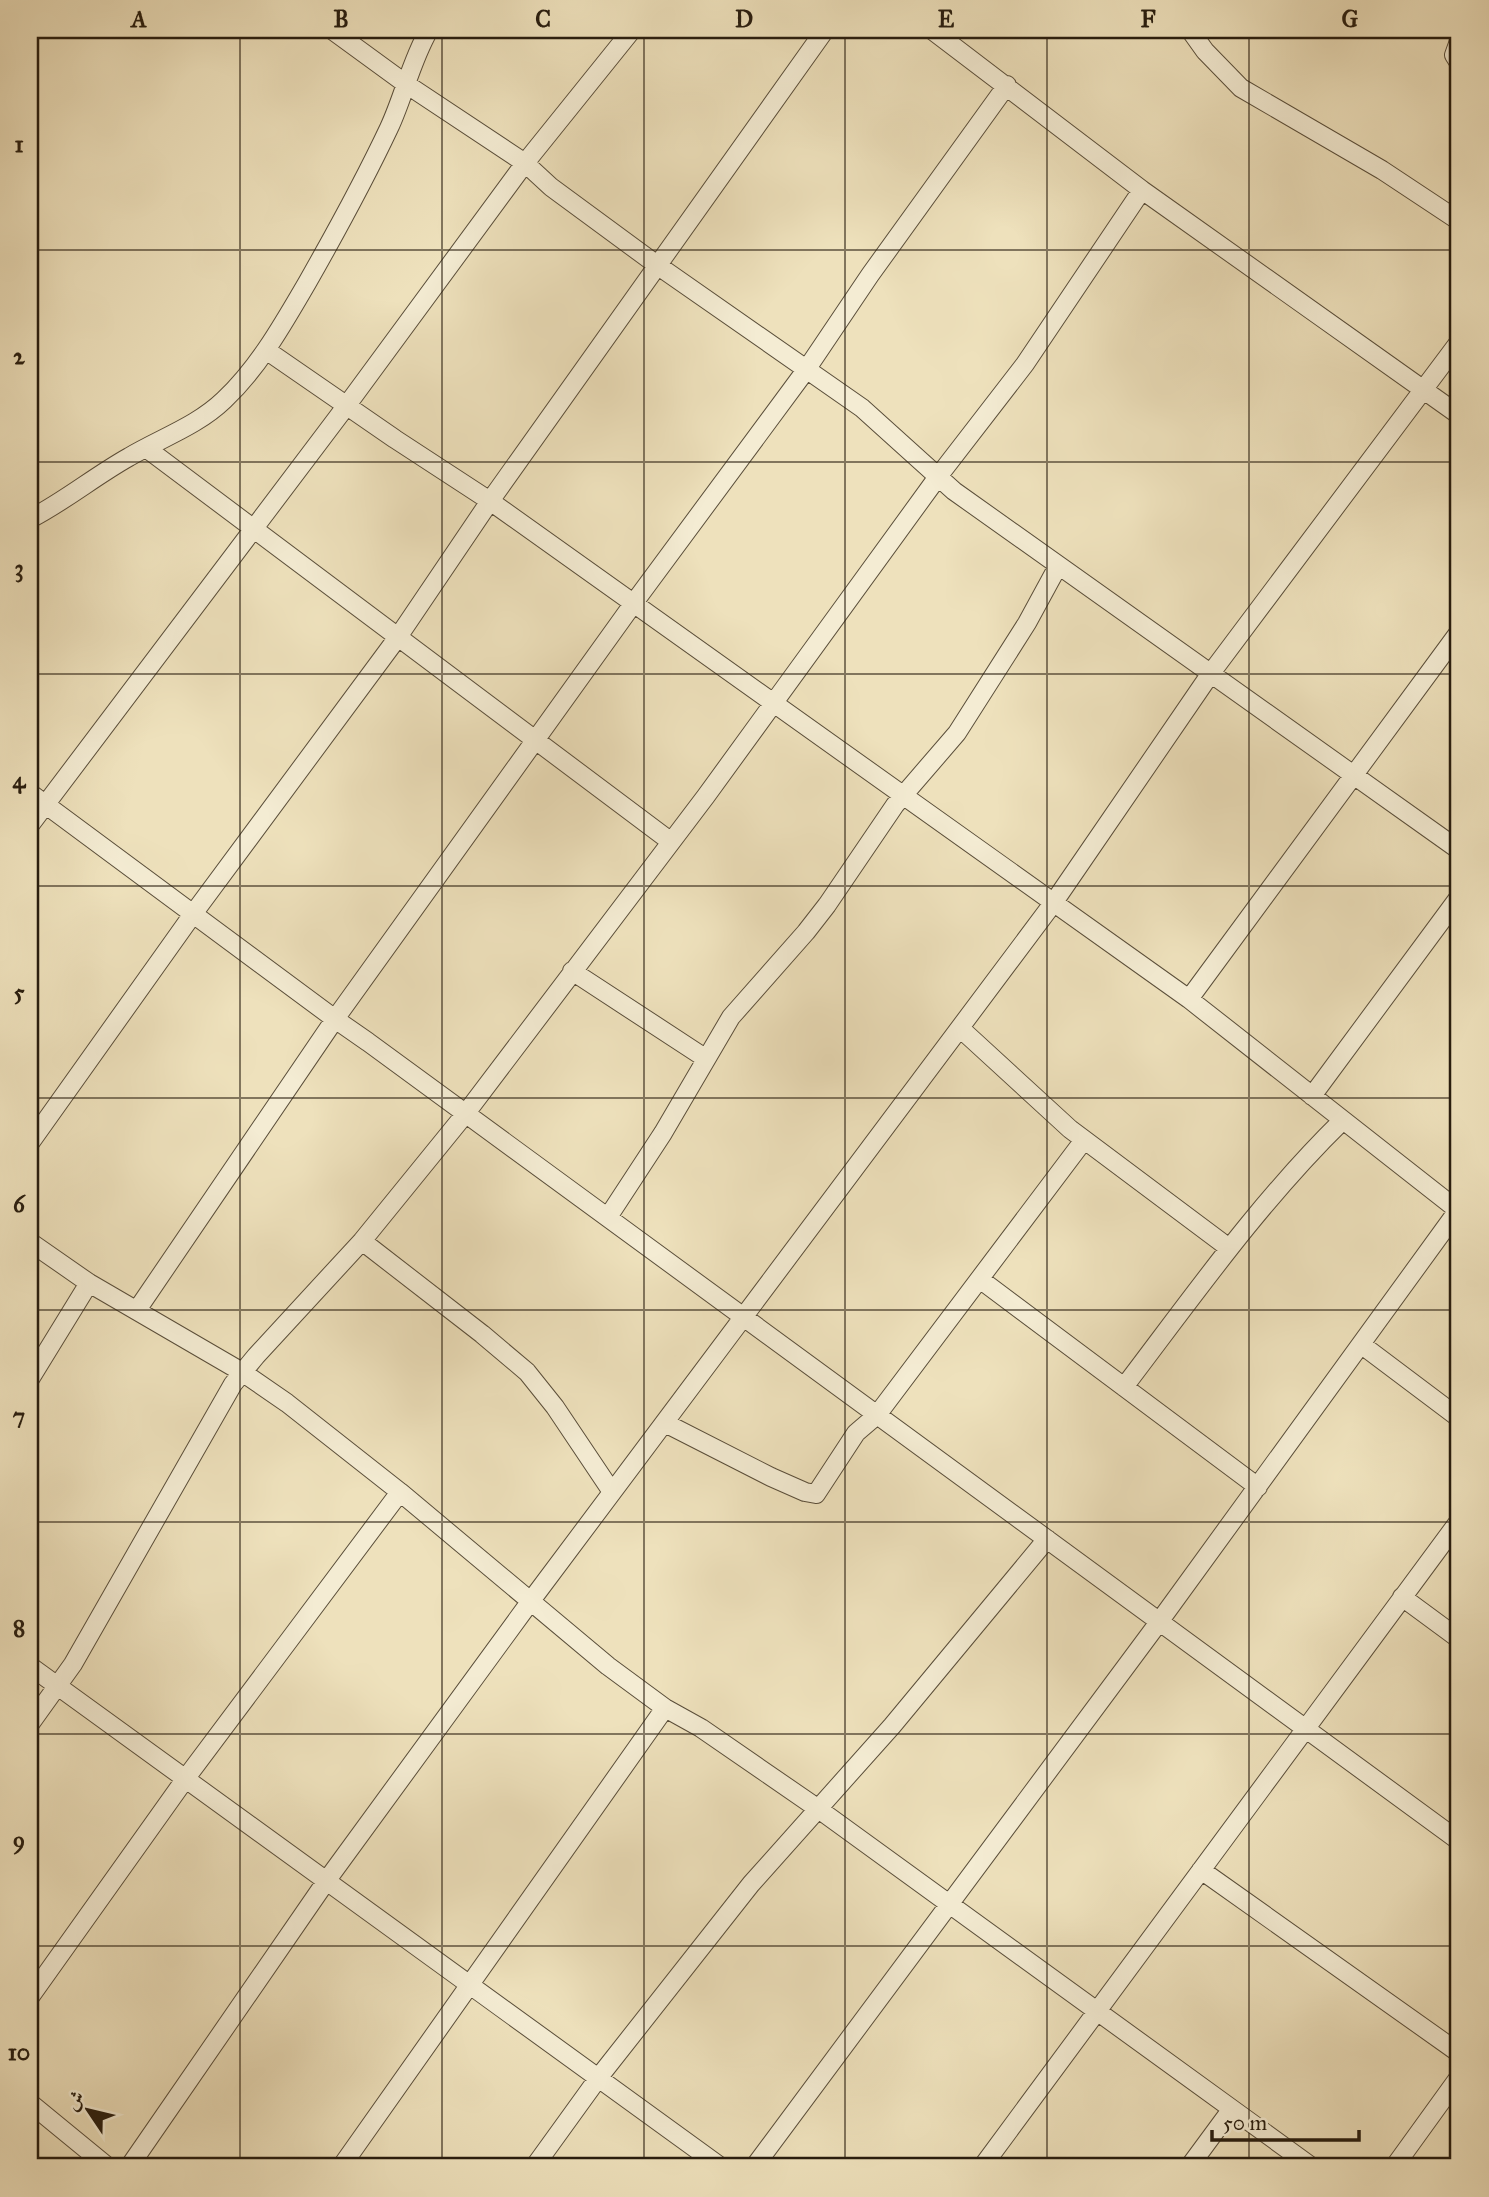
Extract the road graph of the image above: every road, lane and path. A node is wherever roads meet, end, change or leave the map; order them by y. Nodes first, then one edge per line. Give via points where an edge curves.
1 (332, 30) edge
2 (429, 30) edge
3 (632, 30) edge
4 (825, 30) edge
5 (932, 30) edge
6 (1190, 30) edge
7 (1459, 41) edge
8 (1459, 64) edge
9 (406, 84) junction
10 (1007, 85) junction
11 (525, 163) junction
12 (1142, 190) junction
13 (1459, 221) edge
14 (657, 265) junction
15 (1459, 342) edge
16 (266, 350) junction
17 (806, 370) junction
18 (1423, 389) junction
19 (347, 405) junction
20 (1459, 415) edge
21 (146, 448) junction
22 (937, 478) junction
23 (490, 501) junction
24 (30, 519) edge
25 (253, 528) junction
26 (1058, 566) junction
27 (633, 604) junction
28 (1459, 632) edge
29 (398, 637) junction
30 (1211, 673) junction
31 (773, 703) junction
32 (537, 741) junction
33 (1354, 775) junction
34 (30, 793) edge
35 (903, 795) junction
36 (45, 805) junction
37 (30, 825) edge
38 (670, 841) junction
39 (1459, 850) edge
40 (1459, 897) edge
41 (1054, 902) junction
42 (193, 914) junction
43 (572, 971) junction
44 (1189, 999) junction
45 (335, 1020) junction
46 (961, 1029) junction
47 (705, 1058) junction
48 (1312, 1096) junction
49 (466, 1113) junction
50 (1343, 1120) junction
51 (1084, 1140) junction
52 (30, 1143) edge
53 (1459, 1210) edge
54 (608, 1217) junction
55 (362, 1241) junction
56 (30, 1242) edge
57 (1229, 1248) junction
58 (981, 1280) junction
59 (89, 1283) junction
60 (136, 1310) junction
61 (743, 1316) junction
62 (1362, 1345) junction
63 (242, 1372) junction
64 (30, 1378) edge
65 (1124, 1387) junction
66 (877, 1415) junction
67 (1459, 1418) edge
68 (664, 1423) junction
69 (1258, 1487) junction
70 (400, 1492) junction
71 (612, 1492) junction
72 (1459, 1521) edge
73 (1047, 1539) junction
74 (1402, 1597) junction
75 (530, 1602) junction
76 (1159, 1622) junction
77 (1459, 1639) edge
78 (30, 1665) edge
79 (59, 1686) junction
80 (665, 1708) junction
81 (30, 1724) edge
82 (1306, 1728) junction
83 (186, 1778) junction
84 (817, 1808) junction
85 (1459, 1841) edge
86 (1201, 1870) junction
87 (327, 1880) junction
88 (949, 1905) junction
89 (470, 1985) junction
90 (30, 1997) edge
91 (1096, 2012) junction
92 (1459, 2053) edge
93 (599, 2077) junction
94 (1459, 2077) edge
95 (30, 2103) edge
96 (1231, 2110) junction
97 (108, 2167) edge
98 (129, 2167) edge
99 (341, 2167) edge
100 (534, 2167) edge
101 (721, 2167) edge
102 (754, 2167) edge
103 (982, 2167) edge
104 (1189, 2167) edge
105 (1312, 2167) edge
106 (1394, 2167) edge

1 - 9 street
2 - 9 street
3 - 11 street
4 - 14 street
5 - 10 street
6 - 13 street via 1241,88
7 - 8 street via 1454,55
9 - 11 street
9 - 16 street via 337,230
10 - 12 street
10 - 17 street
11 - 14 street
11 - 19 street
12 - 18 street
12 - 22 street via 1025,363
14 - 17 street
14 - 23 street
15 - 18 street
16 - 19 street
16 - 21 street via 210,412
17 - 22 street via 884,426
17 - 27 street
18 - 20 street
18 - 30 street
19 - 23 street
19 - 25 street
21 - 24 street
21 - 25 street
22 - 26 street
22 - 31 street
23 - 27 street
23 - 29 street
25 - 29 street
25 - 36 street
26 - 30 street
26 - 35 street via 976,705
27 - 31 street
27 - 32 street
28 - 33 street
29 - 32 street
29 - 42 street
30 - 33 street
30 - 41 street
31 - 35 street
31 - 38 street
32 - 38 street
32 - 45 street
33 - 39 street
33 - 44 street
34 - 36 street
35 - 41 street
35 - 47 street via 827,905 731,1017
36 - 37 street
36 - 42 street
38 - 43 street
40 - 48 street
41 - 44 street
41 - 46 street
42 - 45 street
42 - 52 street
43 - 47 street
43 - 49 street
44 - 48 street
45 - 49 street
45 - 60 street
46 - 51 street
46 - 61 street
47 - 54 street
48 - 50 street
49 - 54 street
49 - 55 street
50 - 53 street
50 - 57 street
51 - 57 street
51 - 58 street
53 - 62 street
54 - 61 street
55 - 63 street
55 - 71 street via 527,1372
56 - 59 street
57 - 65 street
58 - 65 street
58 - 66 street
59 - 60 street
59 - 64 street
60 - 63 street
61 - 66 street
61 - 68 street
62 - 67 street
62 - 69 street
63 - 70 street
63 - 79 street
65 - 69 street
66 - 68 street via 856,1433 814,1495
66 - 73 street
68 - 71 street
69 - 76 street
70 - 75 street
70 - 83 street
71 - 75 street
72 - 74 street
73 - 76 street
73 - 84 street via 892,1726
74 - 77 street
74 - 82 street
75 - 80 street
75 - 87 street
76 - 82 street
76 - 88 street
78 - 79 street
79 - 81 street
79 - 83 street
80 - 84 street
80 - 89 street
82 - 85 street
82 - 86 street
83 - 87 street
83 - 90 street
84 - 88 street
84 - 93 street
86 - 91 street
86 - 92 street
87 - 89 street
87 - 98 street
88 - 91 street
88 - 102 street
89 - 93 street
89 - 99 street
91 - 96 street
91 - 103 street
93 - 100 street
93 - 101 street
94 - 106 street
95 - 97 street
96 - 104 street
96 - 105 street

